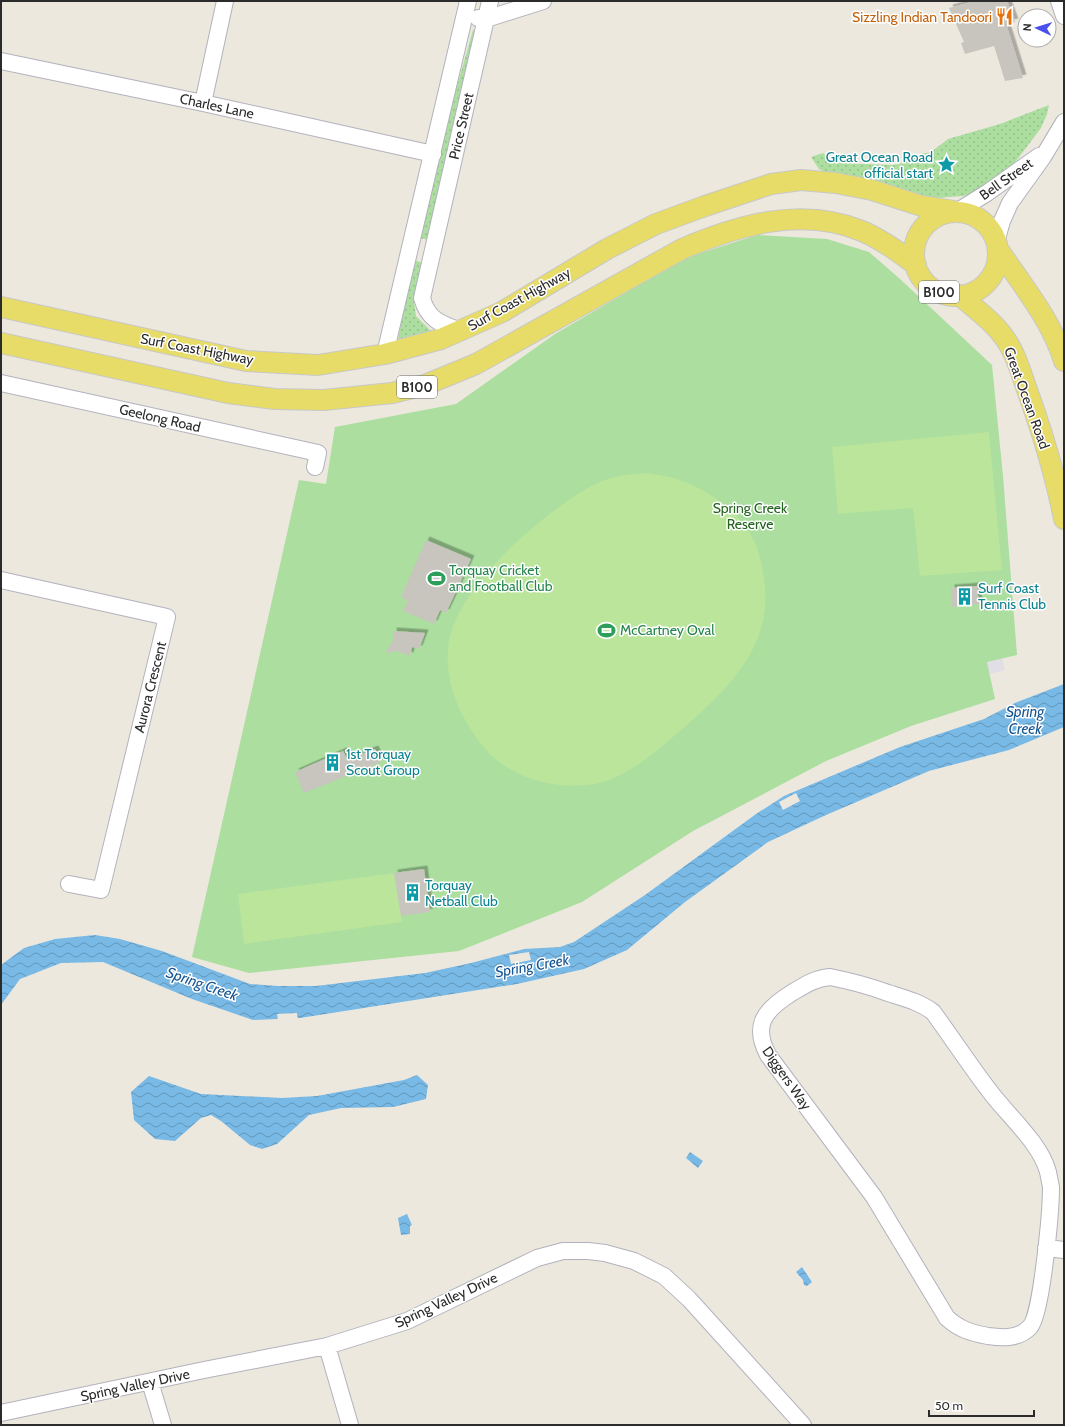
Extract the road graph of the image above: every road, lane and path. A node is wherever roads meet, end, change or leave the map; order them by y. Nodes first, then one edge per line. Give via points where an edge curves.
1 (225, 1) edge
2 (490, 1) edge
3 (543, 1) edge
4 (1059, 1) edge
5 (466, 8) edge
6 (1064, 16) edge
7 (486, 19) junction
8 (1, 61) edge
9 (203, 103) junction
10 (1064, 122) edge
11 (1052, 143) junction
12 (433, 154) junction
13 (956, 211) junction
14 (997, 246) junction
15 (410, 248) junction
16 (432, 250) junction
17 (916, 265) junction
18 (959, 295) junction
19 (1, 307) edge
20 (460, 332) junction
21 (1, 343) edge
22 (385, 354) junction
23 (1064, 361) edge
24 (1, 383) edge
25 (318, 454) dead end
26 (1064, 519) edge
27 (1, 580) edge
28 (69, 884) dead end
29 (1046, 1248) junction
30 (1064, 1250) edge
31 (327, 1346) junction
32 (150, 1382) junction
33 (1, 1413) edge
34 (163, 1425) edge
35 (350, 1425) edge
36 (803, 1425) edge

1 - 9 street
2 - 7 street, Price Street
3 - 7 street
4 - 6 street
5 - 7 street
5 - 12 street, Price Street
7 - 16 street, Price Street
8 - 9 street, Charles Lane
9 - 12 street, Charles Lane
10 - 11 street, Bell Street
11 - 13 street, Bell Street via 988,193
11 - 14 street, Bell Street via 1010,203 1002,221
12 - 15 street, Price Street
13 - 14 main road via 973,215 984,222
13 - 17 main road, B100 via 942,214 922,229 916,240
13 - 20 main road, Surf Coast Highway via 922,206 836,183 801,180 771,184 656,224 607,249 502,312
14 - 18 main road, B100 via 997,260 988,280 980,288
14 - 23 main road via 1044,315
15 - 16 street
15 - 22 street, Price Street
16 - 20 street, Price Street via 422,298 424,305 432,317 442,325
17 - 18 main road, B100 via 923,279 931,287 940,292
17 - 21 main road, B100 via 862,231 842,225 800,220 759,222 712,236 682,249 476,364 426,384 392,393 324,400 275,399 228,393
18 - 26 main road, Great Ocean Road / B100 via 1000,332 1011,349 1033,405
19 - 22 main road, Surf Coast Highway via 246,360 318,365
20 - 22 main road, Surf Coast Highway
24 - 25 street, Geelong Road
27 - 28 street, Aurora Crescent via 167,617 101,890
29 - 29 street, Diggers Way via 1036,1318 1030,1327 1022,1333 1003,1338 974,1334 955,1325 944,1313 874,1197 768,1055 761,1034 762,1022 768,1012 775,1004 809,982 830,977 925,1005 933,1012 988,1089 1036,1146 1042,1158 1048,1171 1050,1185
29 - 30 street
31 - 32 street, Spring Valley Drive
31 - 35 street
31 - 36 street, Spring Valley Drive via 407,1321 498,1276 550,1254 575,1251 605,1253 634,1261 664,1276 689,1299
32 - 33 street, Spring Valley Drive
32 - 34 street

